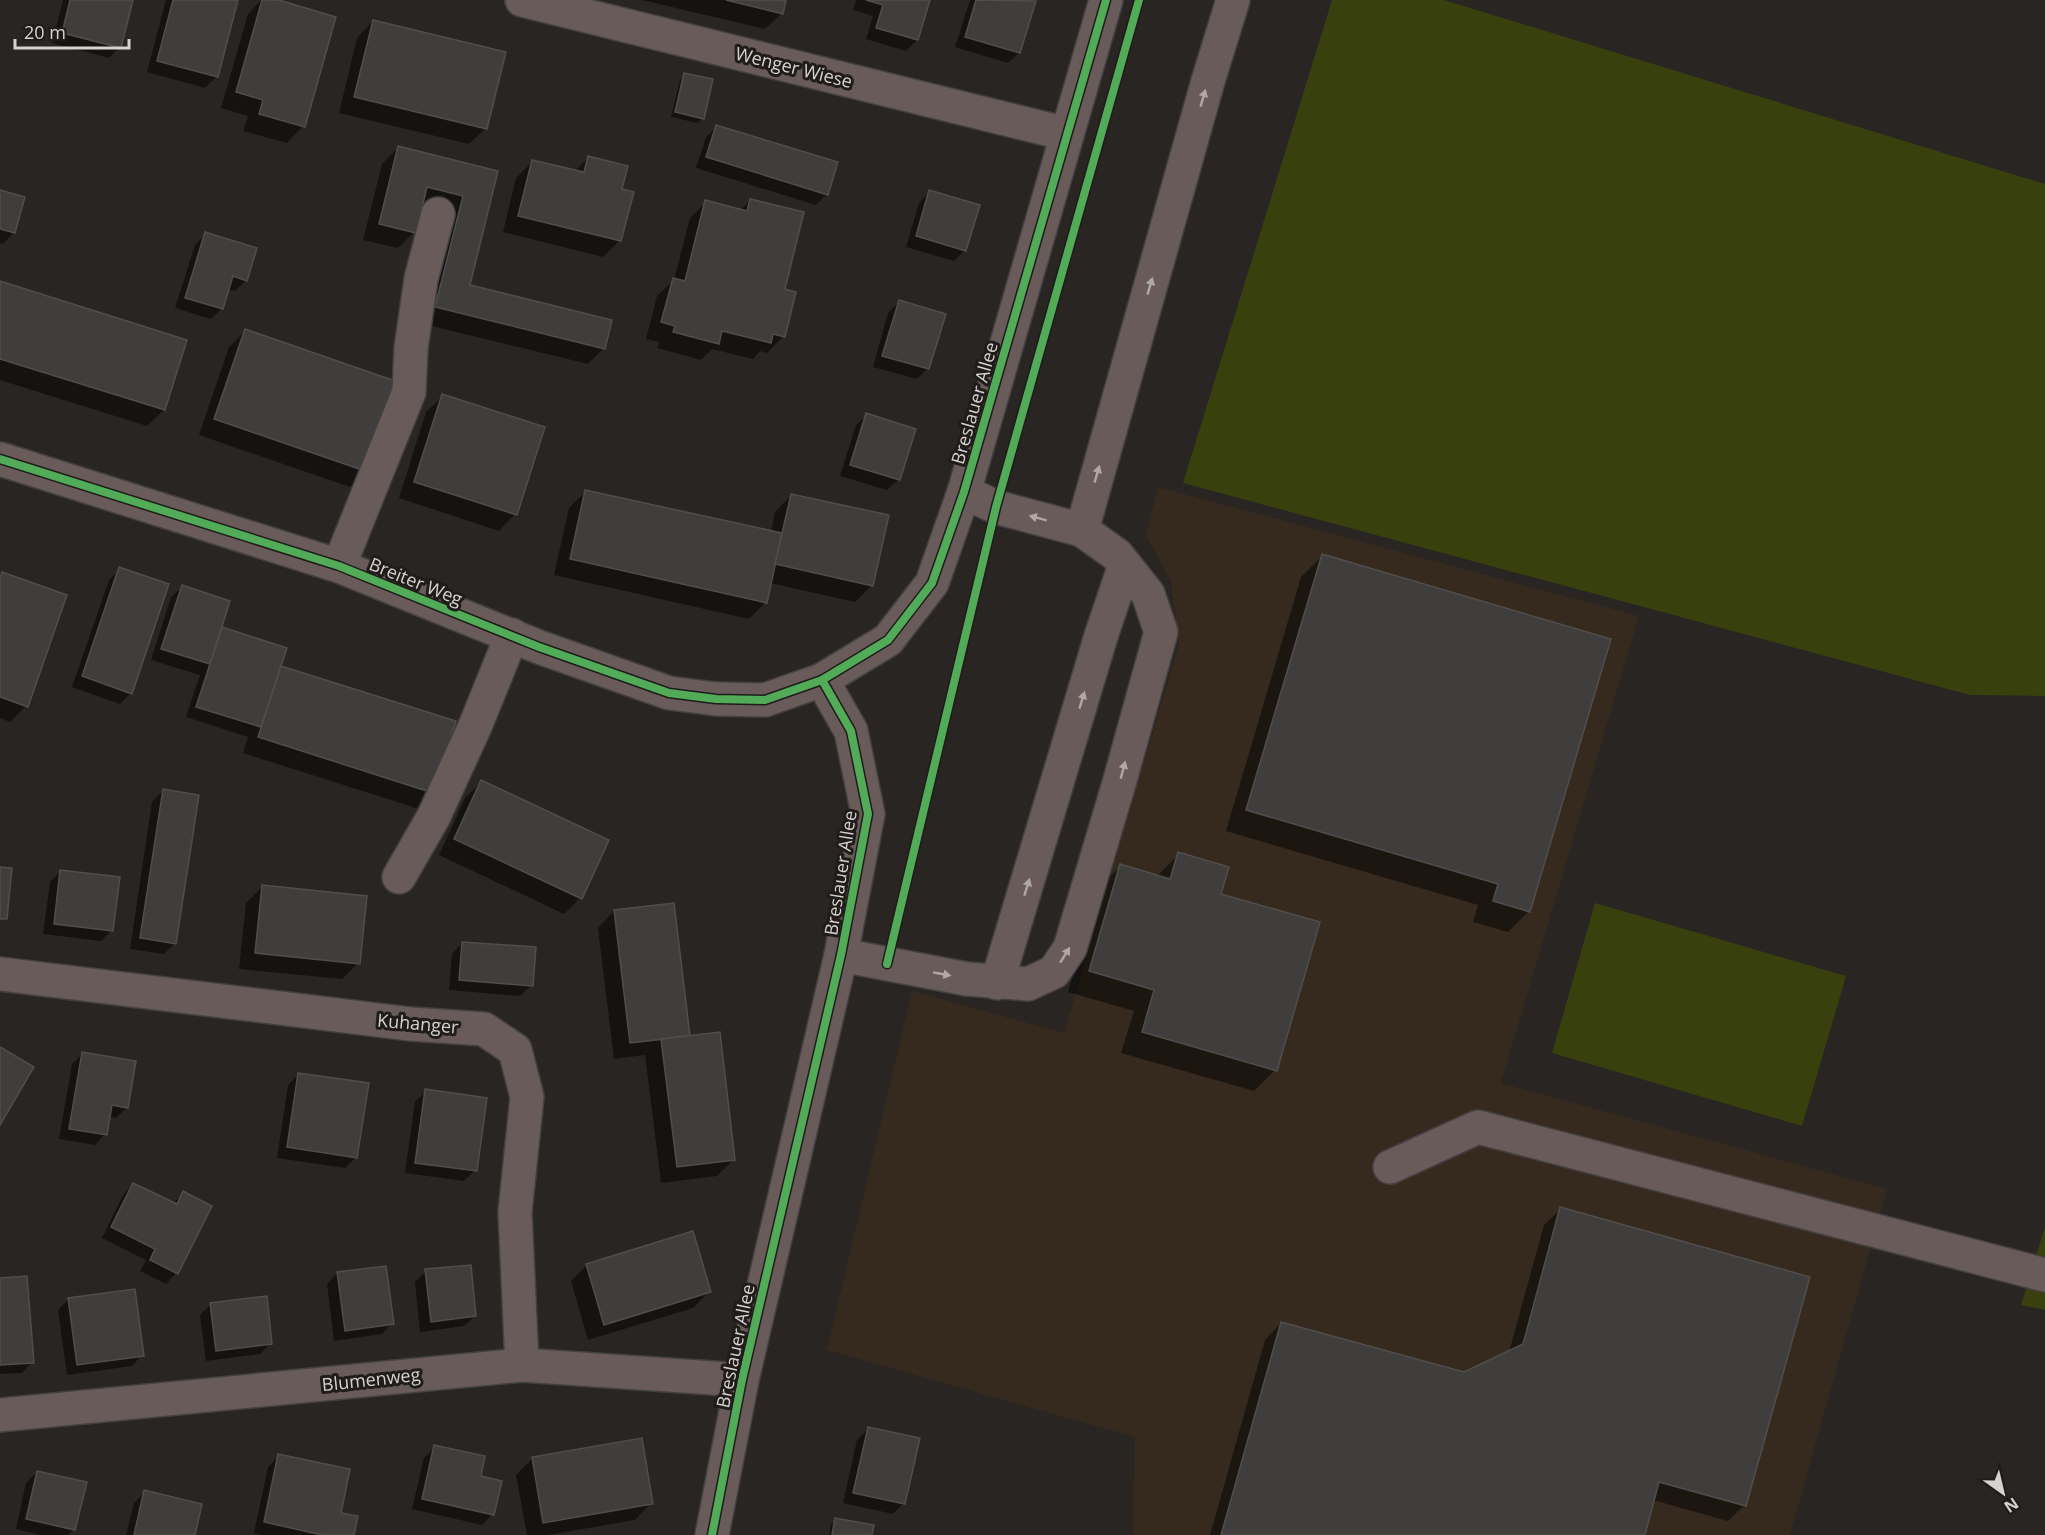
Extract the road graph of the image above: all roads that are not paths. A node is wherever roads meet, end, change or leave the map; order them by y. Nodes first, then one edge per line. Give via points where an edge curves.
1 (522, 0) edge
2 (1106, 0) edge
3 (1233, 0) edge
4 (1067, 134) junction
5 (438, 214) dead end
6 (0, 459) edge
7 (964, 492) junction
8 (1082, 530) junction
9 (1125, 565) junction
10 (339, 566) junction
11 (512, 635) junction
12 (822, 680) junction
13 (399, 877) dead end
14 (841, 955) junction
15 (0, 974) edge
16 (997, 983) junction
17 (1390, 1167) dead end
18 (2045, 1275) edge
19 (522, 1365) junction
20 (742, 1380) junction
21 (0, 1415) edge
22 (712, 1535) edge

1 - 4 street, Wenger Wiese
2 - 4 street, Breslauer Allee
8 -> 3 street
4 - 7 street, Breslauer Allee
5 - 10 street via 421,279 409,392
6 - 10 street, Breiter Weg
8 -> 7 street, Breslauer Allee via 996,507
7 - 12 street, Breslauer Allee via 932,583 888,640
8 - 9 street, Breslauer Allee
16 -> 9 street
16 -> 9 street, Breslauer Allee via 1028,984 1054,972 1070,948 1161,632 1148,594
10 - 11 street, Breiter Weg
11 - 12 street, Breiter Weg via 669,693 765,700
11 - 13 street via 434,816
12 - 14 street, Breslauer Allee via 851,731 868,814
14 -> 16 street, Breslauer Allee
14 - 20 street, Breslauer Allee
15 - 19 street, Kuhanger via 410,1024 484,1029 515,1050 527,1097 515,1212
17 - 18 street via 1478,1127
19 - 20 street, Blumenweg
19 - 21 street, Blumenweg
20 - 22 street, Breslauer Allee

